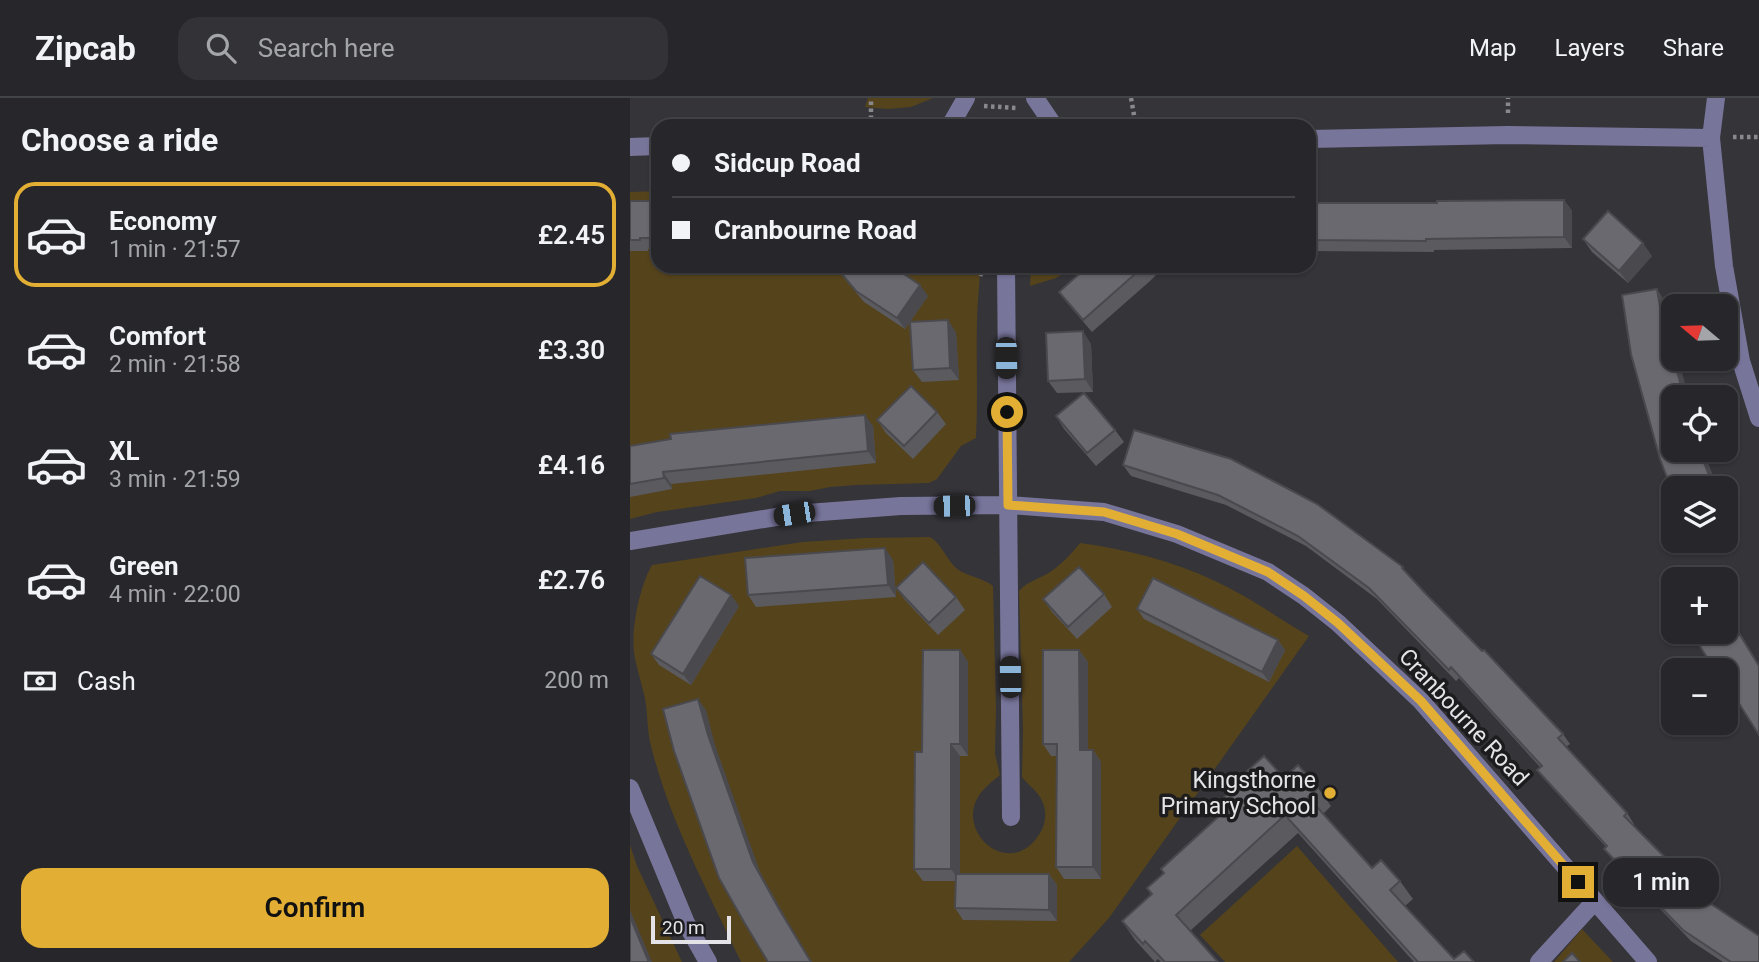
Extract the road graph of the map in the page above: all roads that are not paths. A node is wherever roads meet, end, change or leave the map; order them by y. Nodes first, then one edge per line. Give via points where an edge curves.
1 (1716, 98) edge
2 (1030, 100) edge
3 (964, 101) edge
4 (954, 119) edge
5 (1048, 119) edge
6 (1711, 138) junction
7 (1316, 139) edge
8 (651, 146) edge
9 (630, 147) edge
10 (1006, 273) edge
11 (1759, 418) edge
12 (1008, 505) junction
13 (630, 541) edge
14 (630, 789) edge
15 (1012, 817) dead end
16 (1595, 901) junction
17 (708, 962) edge
18 (1539, 962) edge
19 (1648, 962) edge

1 - 6 street
2 - 5 street
3 - 4 street
6 - 7 street
6 - 11 street via 1724,266 1741,361
8 - 9 street
10 - 12 street
12 - 13 street, Cranbourne Road via 794,514
12 - 15 street
12 - 16 street, Cranbourne Road via 1104,512 1177,534 1268,572 1304,596 1421,701
14 - 17 street via 686,923
16 - 18 street
16 - 19 street, Cranbourne Road

